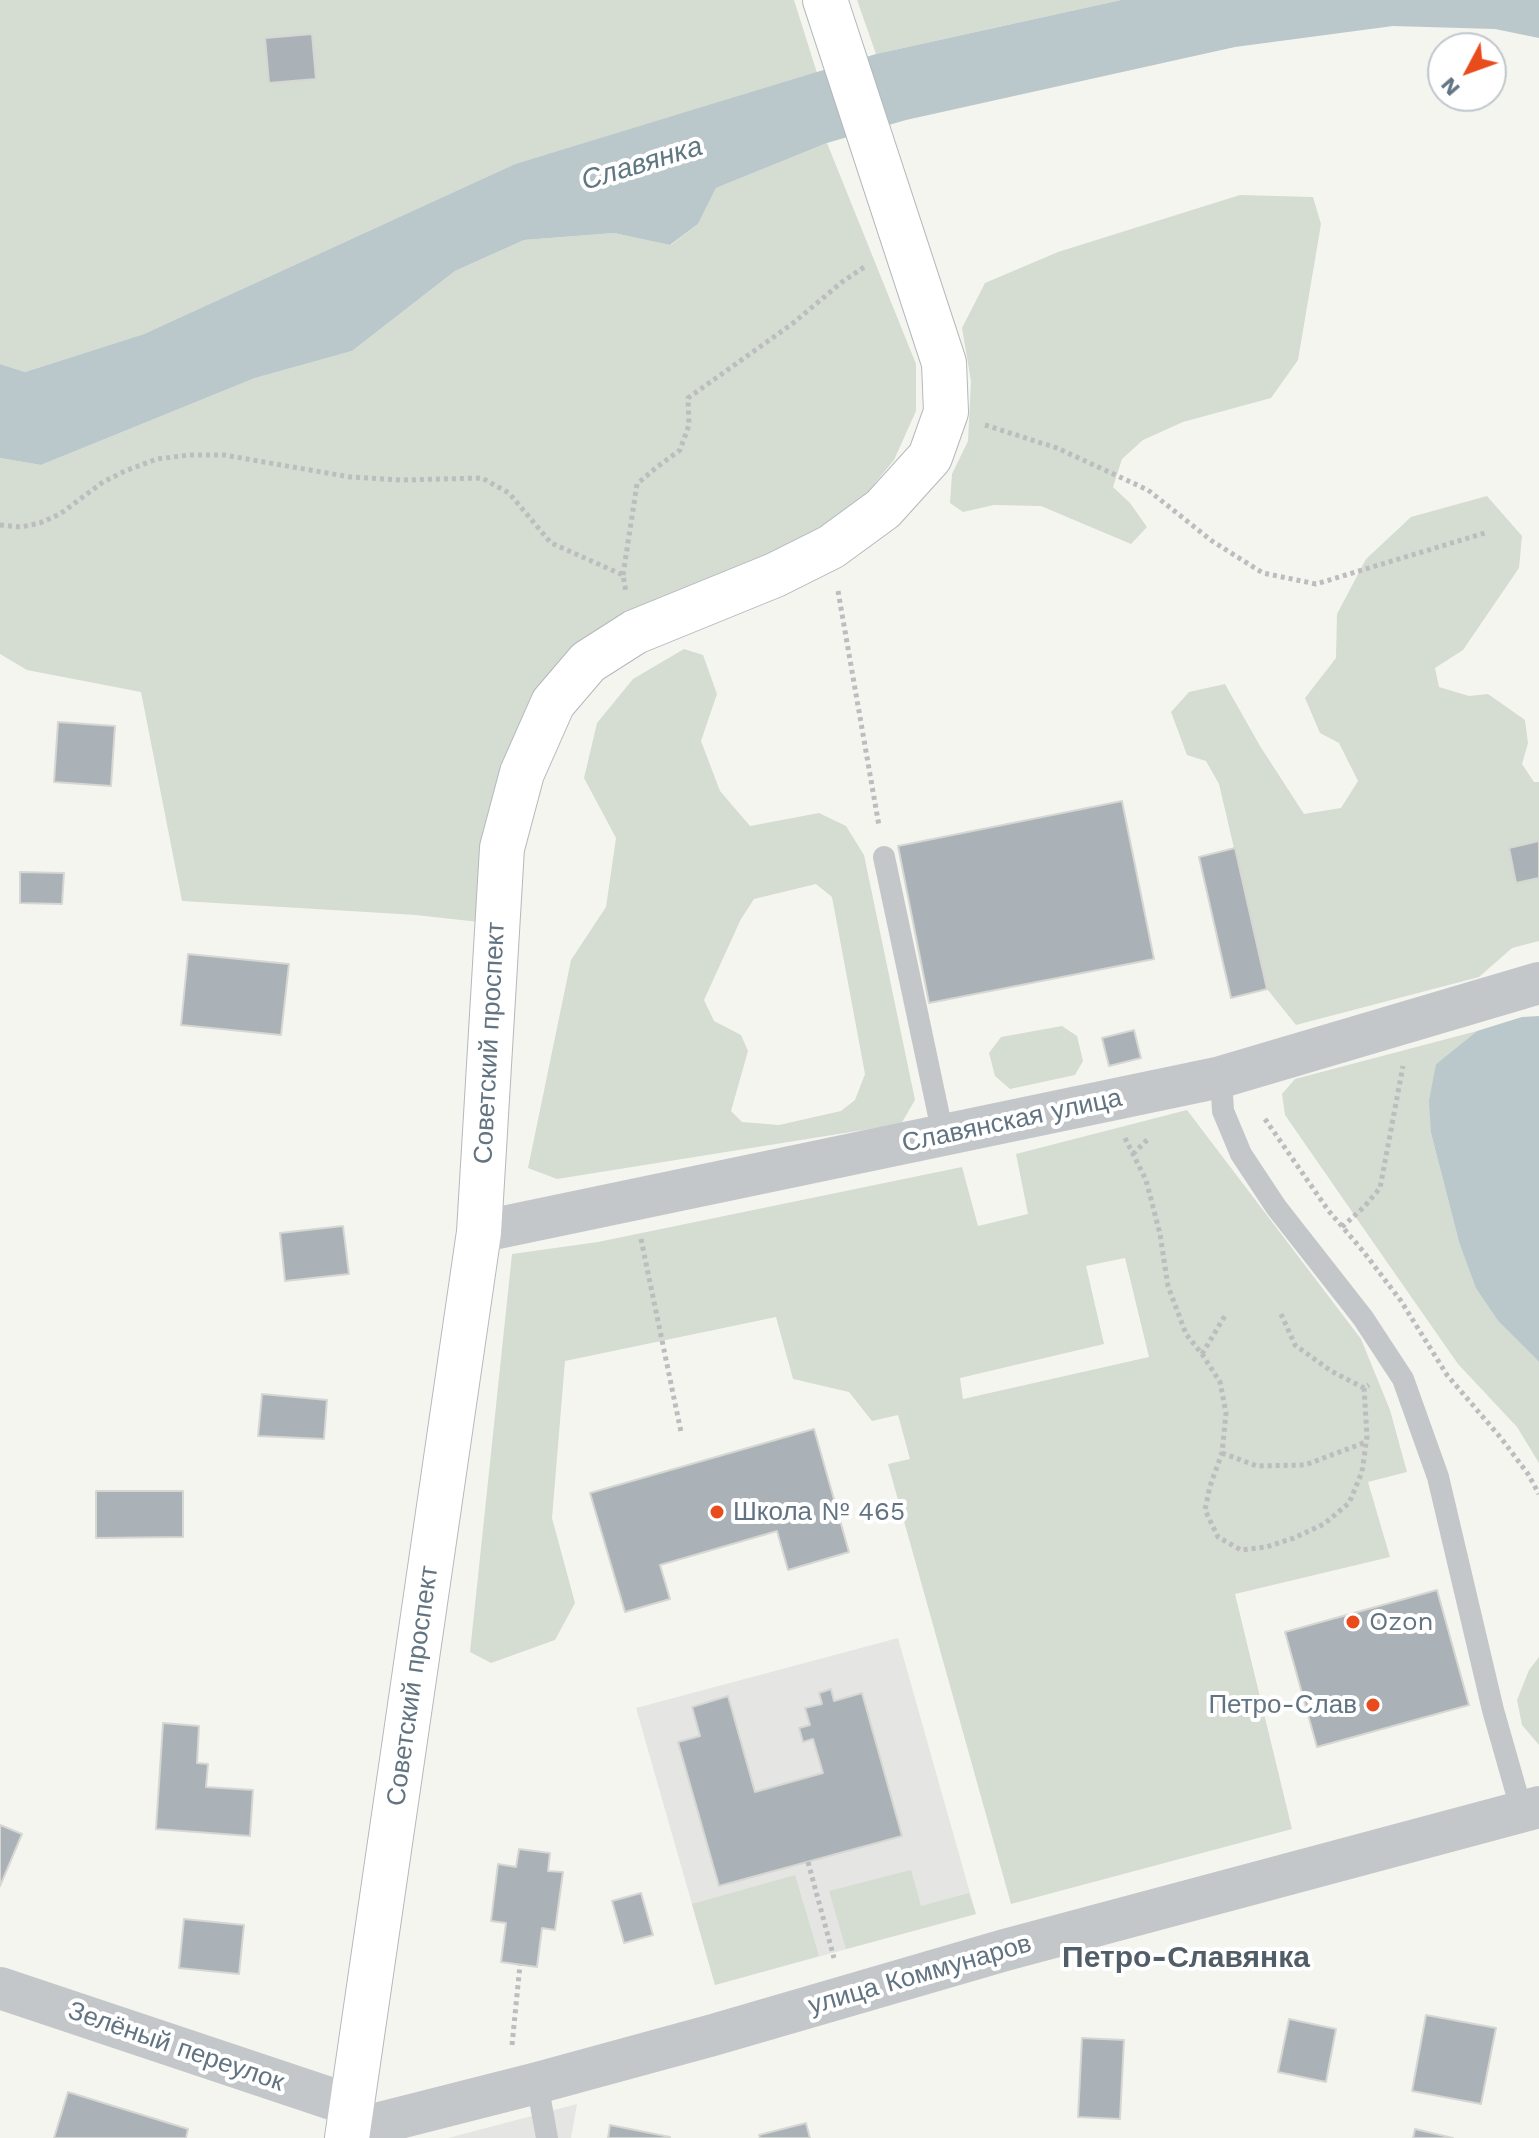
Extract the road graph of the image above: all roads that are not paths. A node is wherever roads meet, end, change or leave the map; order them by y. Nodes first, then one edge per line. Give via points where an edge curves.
1 (825, 0) edge
2 (884, 857) road end
3 (1539, 983) edge
4 (1221, 1077) junction
5 (943, 1135) junction
6 (479, 1232) junction
7 (1531, 1810) edge
8 (0, 1988) edge
9 (523, 2086) junction
10 (352, 2128) edge
11 (547, 2138) edge

1 - 6 street, Советский проспект via 944,363 946,412 930,457 883,509 831,547 775,575 635,632 588,662 553,703 522,773 502,848
2 - 5 lane
3 - 4 street, Славянская улица
4 - 5 street, Славянская улица
4 - 7 lane via 1223,1111 1241,1154 1403,1379 1438,1477 1493,1710
5 - 6 street, Славянская улица
6 - 10 street, Советский проспект
7 - 9 street, улица Коммунаров
8 - 10 street, Зелёный переулок
9 - 10 street, улица Коммунаров
9 - 11 lane

